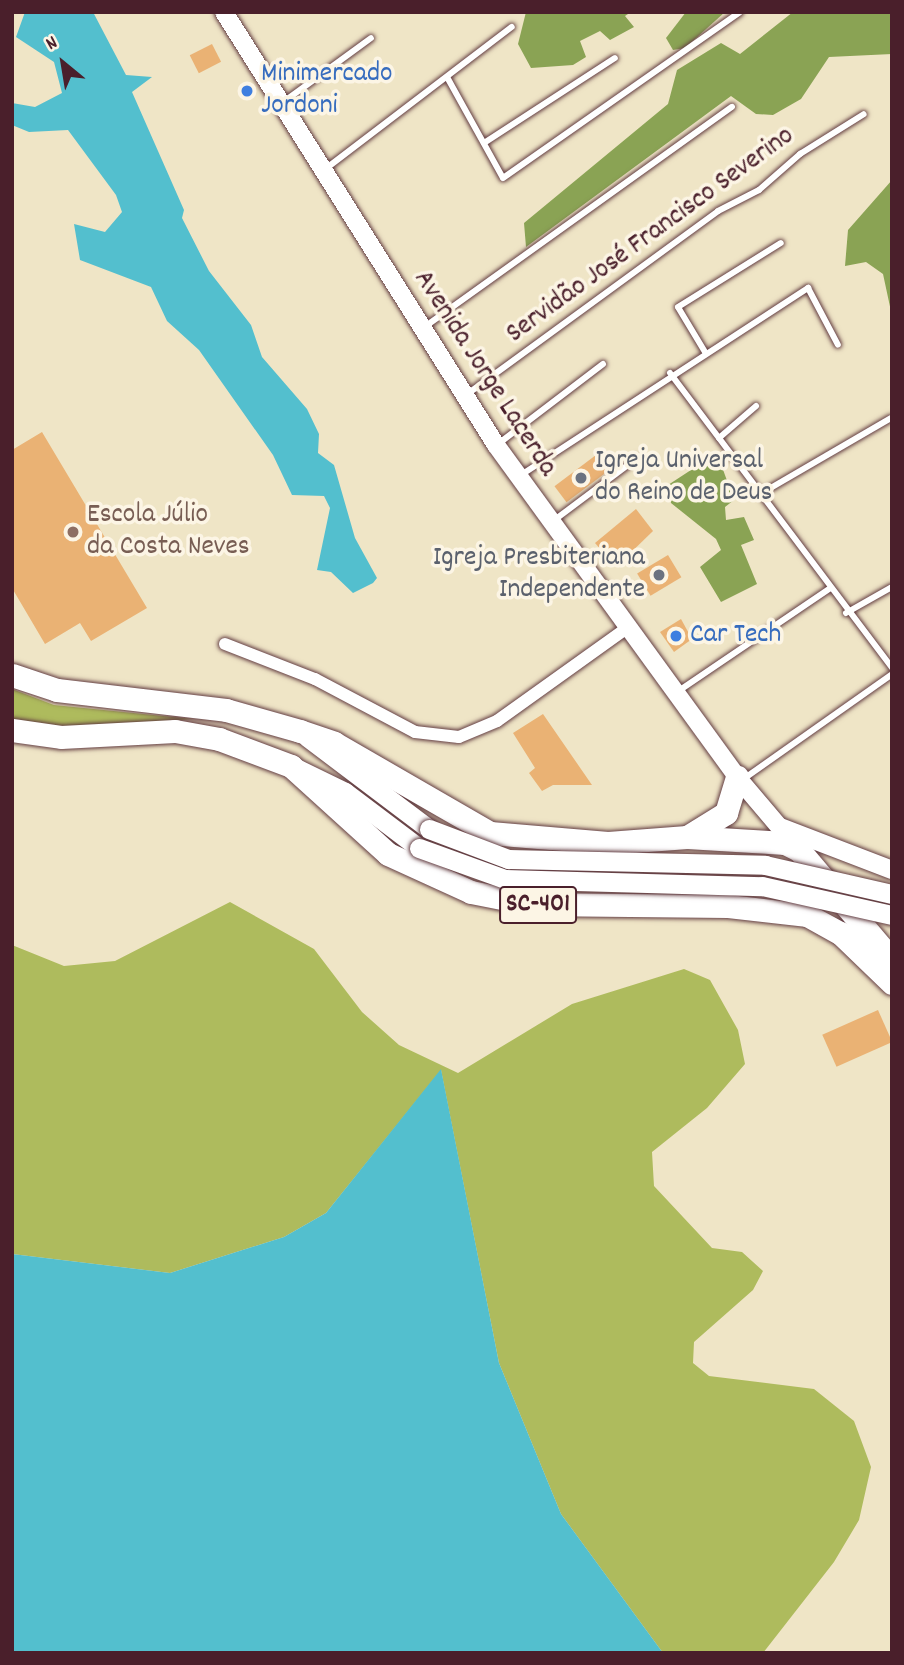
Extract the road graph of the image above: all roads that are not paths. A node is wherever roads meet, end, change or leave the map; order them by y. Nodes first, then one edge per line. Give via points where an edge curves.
1 (224, 12) edge
2 (740, 12) edge
3 (512, 27) dead end
4 (371, 38) dead end
5 (615, 58) dead end
6 (447, 77) junction
7 (281, 104) junction
8 (732, 107) dead end
9 (864, 114) dead end
10 (484, 143) junction
11 (323, 171) junction
12 (781, 243) dead end
13 (422, 329) junction
14 (838, 345) dead end
15 (705, 352) junction
16 (603, 364) dead end
17 (670, 373) junction
18 (465, 396) junction
19 (756, 406) dead end
20 (891, 418) edge
21 (719, 438) junction
22 (496, 445) junction
23 (636, 459) dead end
24 (518, 477) junction
25 (762, 494) junction
26 (551, 523) junction
27 (892, 587) edge
28 (829, 589) junction
29 (846, 613) junction
30 (627, 628) junction
31 (225, 644) dead end
32 (892, 668) edge
33 (892, 674) edge
34 (12, 675) edge
35 (675, 693) junction
36 (12, 730) edge
37 (300, 731) junction
38 (291, 766) junction
39 (739, 779) junction
40 (780, 827) junction
41 (687, 838) junction
42 (799, 850) junction
43 (892, 870) edge
44 (892, 894) edge
45 (892, 915) edge
46 (892, 960) edge
47 (892, 983) edge

1 - 7 main road, Avenida Jorge Lacerda
2 - 10 lane via 503,178
3 - 6 lane
4 - 7 lane
5 - 10 lane
6 - 10 lane
6 - 11 lane
7 - 11 main road, Avenida Jorge Lacerda
8 - 13 lane
9 - 18 lane, Servidão José Francisco Severino via 800,154 759,190 718,211
11 - 13 main road, Avenida Jorge Lacerda
12 - 15 lane via 678,307
13 - 18 main road, Avenida Jorge Lacerda
14 - 15 lane via 808,288
15 - 17 lane
16 - 22 lane
17 - 21 lane
17 - 24 lane
18 - 22 main road, Avenida Jorge Lacerda
19 - 21 lane
20 - 25 lane
21 - 25 lane
22 - 24 main road, Avenida Jorge Lacerda
23 - 26 lane
24 - 26 main road, Avenida Jorge Lacerda
25 - 28 lane
26 - 30 main road, Avenida Jorge Lacerda
27 - 29 lane
28 - 29 lane
28 - 35 lane
29 - 32 lane
30 - 31 street via 497,721 459,737 415,732 315,679
30 - 35 main road, Avenida Jorge Lacerda
33 - 39 lane
34 - 37 highway, SC-401 via 57,690 226,710
35 - 39 main road, Avenida Jorge Lacerda
36 - 38 highway, SC-401 via 61,737 175,731
37 - 41 highway, SC-401 via 334,743 490,833 607,843
37 - 44 main road, bridge via 429,830 508,859 765,865
38 - 45 main road, bridge via 345,792 419,848 505,879 762,886
38 - 47 highway, SC-401 via 388,854 471,892 561,906 729,906 796,913 827,925
39 - 40 main road, Avenida Jorge Lacerda
39 - 41 highway via 726,813
40 - 42 main road, Avenida Jorge Lacerda
40 - 43 main road
41 - 42 highway, SC-401 via 785,843
42 - 46 highway

